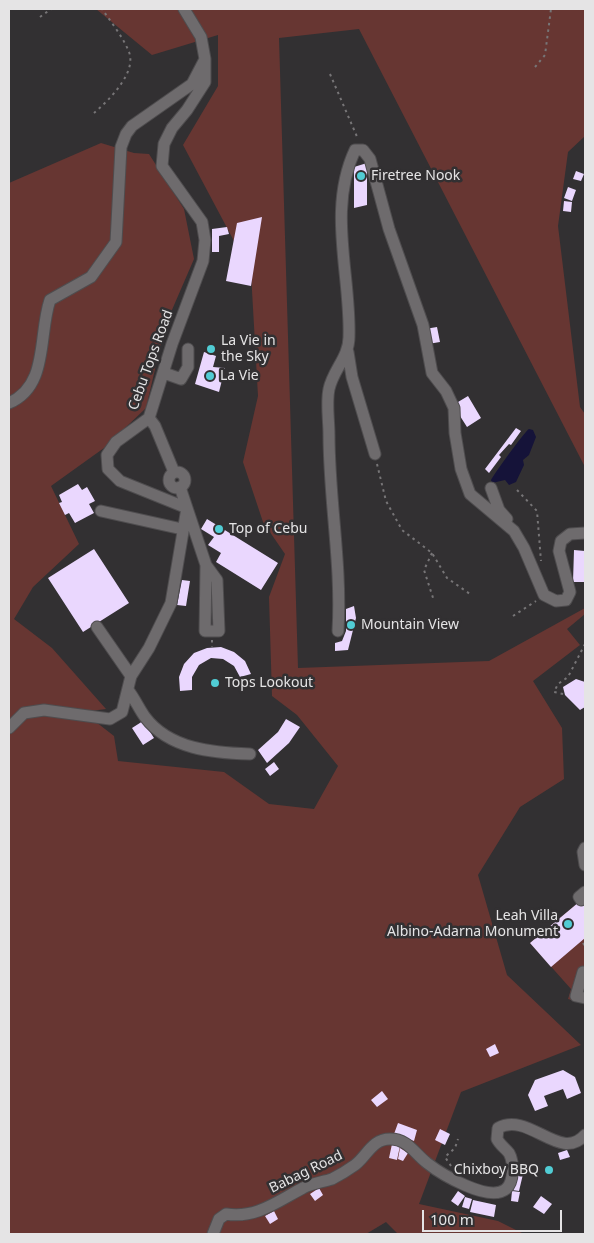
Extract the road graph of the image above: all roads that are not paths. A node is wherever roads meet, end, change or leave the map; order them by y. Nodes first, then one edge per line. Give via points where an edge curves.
1 (184, 9) edge
2 (205, 59) junction
3 (188, 349) dead end
4 (348, 352) junction
5 (164, 373) junction
6 (9, 403) edge
7 (149, 418) junction
8 (375, 454) road end
9 (491, 488) dead end
10 (187, 508) junction
11 (101, 511) dead end
12 (182, 529) junction
13 (514, 531) junction
14 (585, 533) edge
15 (206, 565) junction
16 (97, 628) dead end
17 (338, 631) dead end
18 (131, 676) junction
19 (128, 690) junction
20 (9, 728) edge
21 (250, 754) dead end
22 (585, 848) edge
23 (585, 865) edge
24 (583, 972) dead end
25 (585, 998) edge
26 (585, 1135) edge
27 (213, 1234) edge

1 - 2 street, Cebu Tops Road via 201,37
2 - 5 street, Cebu Tops Road via 205,82 164,144 162,166 202,222 204,240 203,261
2 - 6 street via 192,84 132,126 126,134 121,147 116,242 91,277 50,300 43,322 37,374 30,387
3 - 5 street via 188,367 181,379
4 - 8 street
4 - 13 street via 342,196 351,158 355,150 363,150 370,158 389,229 423,325 432,373 446,390 454,408 461,469 470,494
4 - 17 street via 338,366 329,389 329,456 339,585
5 - 7 street, Cebu Tops Road
7 - 10 street via 174,472 185,478 180,487
7 - 10 street, Cebu Tops Road via 116,442 107,455 108,469 120,481
9 - 13 street via 499,510
10 - 12 street
10 - 15 street
11 - 12 street
12 - 18 street via 171,603
13 - 14 street via 544,595 556,601 566,600 570,592 559,551 561,541 569,530
15 - 15 street via 205,631 219,631 218,580
16 - 18 street
18 - 19 street
19 - 20 street via 122,712 110,719 44,710 24,713
19 - 21 street via 144,717 168,739 214,753
22 - 23 street
24 - 25 street via 576,996
26 - 27 street, Babag Road via 567,1144 526,1126 505,1124 498,1128 497,1139 509,1154 512,1172 507,1188 500,1193 475,1190 444,1174 404,1141 380,1141 360,1162 339,1176 304,1187 257,1212 240,1216 226,1214 219,1219

